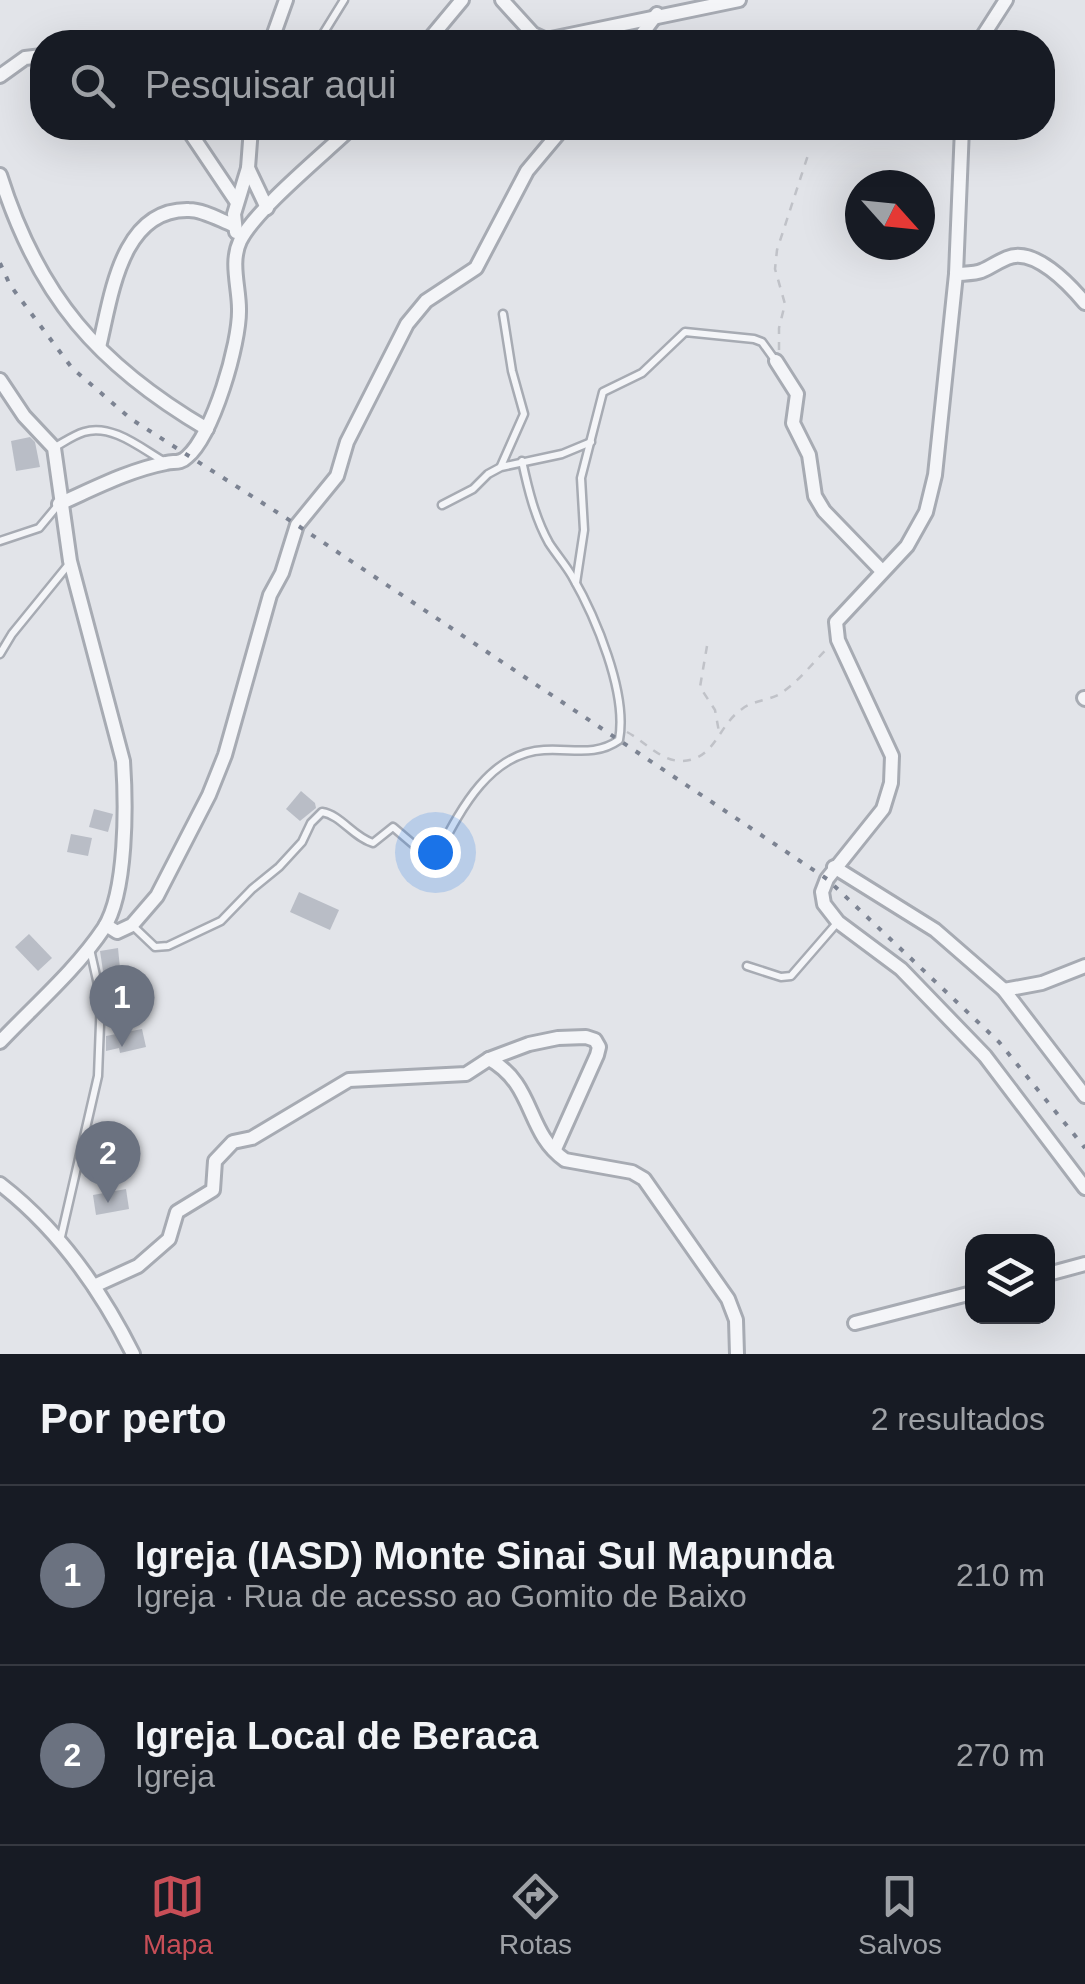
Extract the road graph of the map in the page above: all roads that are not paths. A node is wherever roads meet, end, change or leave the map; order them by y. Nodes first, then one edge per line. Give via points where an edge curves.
1 (286, 0) edge
2 (344, 0) edge
3 (462, 0) edge
4 (502, 0) edge
5 (739, 0) edge
6 (1006, 0) edge
7 (682, 5) edge
8 (657, 14) junction
9 (276, 30) edge
10 (325, 30) edge
11 (437, 30) edge
12 (529, 30) edge
13 (589, 30) edge
14 (645, 30) edge
15 (985, 30) edge
16 (30, 57) edge
17 (0, 76) edge
18 (195, 140) edge
19 (250, 140) edge
20 (253, 140) edge
21 (339, 140) edge
22 (553, 140) edge
23 (962, 140) edge
24 (250, 144) junction
25 (248, 168) junction
26 (0, 175) edge
27 (236, 202) junction
28 (267, 208) junction
29 (233, 225) junction
30 (240, 240) junction
31 (956, 274) junction
32 (1085, 303) edge
33 (503, 314) dead end
34 (99, 348) junction
35 (776, 361) joint
36 (0, 380) edge
37 (207, 428) junction
38 (592, 442) junction
39 (54, 448) junction
40 (522, 461) junction
41 (166, 463) junction
42 (501, 468) junction
43 (60, 504) junction
44 (442, 505) dead end
45 (0, 540) edge
46 (70, 562) junction
47 (882, 571) junction
48 (576, 584) junction
49 (0, 654) edge
50 (834, 868) junction
51 (838, 922) junction
52 (106, 925) junction
53 (132, 925) junction
54 (89, 946) junction
55 (747, 966) dead end
56 (1085, 966) edge
57 (1004, 990) junction
58 (0, 1042) edge
59 (489, 1059) junction
60 (1085, 1096) edge
61 (555, 1148) junction
62 (0, 1184) edge
63 (1085, 1188) edge
64 (60, 1242) junction
65 (1085, 1264) edge
66 (1055, 1272) edge
67 (94, 1286) junction
68 (965, 1295) edge
69 (855, 1323) dead end
70 (132, 1354) edge
71 (737, 1354) edge

1 - 9 street
2 - 10 lane
3 - 11 street
4 - 12 street
5 - 7 street
6 - 15 street
7 - 8 street
8 - 13 street
8 - 14 street
16 - 17 street
18 - 27 street
19 - 24 street
20 - 24 lane
21 - 28 street
22 - 53 street via 527,171 476,268 426,301 407,324 346,442 337,476 297,525 220,768 157,896
23 - 31 street
24 - 25 street
25 - 27 street
25 - 28 street
26 - 34 street via 35,265
27 - 29 street
28 - 30 street
29 - 30 street
29 - 34 street via 190,210 160,218 132,238
30 - 37 street via 239,326
31 - 32 street via 980,273 1006,258 1026,256 1058,273
31 - 47 street via 926,512 907,546
33 - 42 lane via 524,414
34 - 37 street via 126,376
35 - 38 lane via 754,339 685,332 642,373 603,392
35 - 47 street via 797,394 793,423 809,455 815,496
36 - 39 street
37 - 41 street via 190,456
38 - 40 lane
38 - 48 lane via 581,478 584,530
39 - 41 lane via 98,430
39 - 43 street
40 - 42 lane
40 - 48 lane via 532,506
41 - 43 street
42 - 44 lane
43 - 45 lane via 39,528
43 - 46 street
46 - 49 lane
46 - 52 street via 123,761 120,867
47 - 50 street via 836,622 838,640 892,756 891,783 883,809
48 - 53 lane via 611,672 621,729 608,748 542,750 504,765 464,802 433,857 393,828 372,843 322,812 280,867 220,921 155,947
50 - 51 street via 822,892
50 - 57 street via 935,930
51 - 55 lane via 791,976
51 - 63 street via 901,970 985,1056
52 - 53 street via 116,932
52 - 54 street
54 - 58 street
54 - 64 lane via 101,998 98,1076
56 - 57 street
57 - 60 street
59 - 61 street via 514,1078 538,1133
59 - 61 street via 529,1044 595,1040 597,1055
59 - 67 street via 466,1074 350,1080 252,1138 232,1142 215,1161 213,1190 176,1212 169,1239 138,1266
61 - 71 street via 565,1160 644,1179 728,1299
62 - 64 street
64 - 67 street
65 - 66 street
67 - 70 street
68 - 69 street

